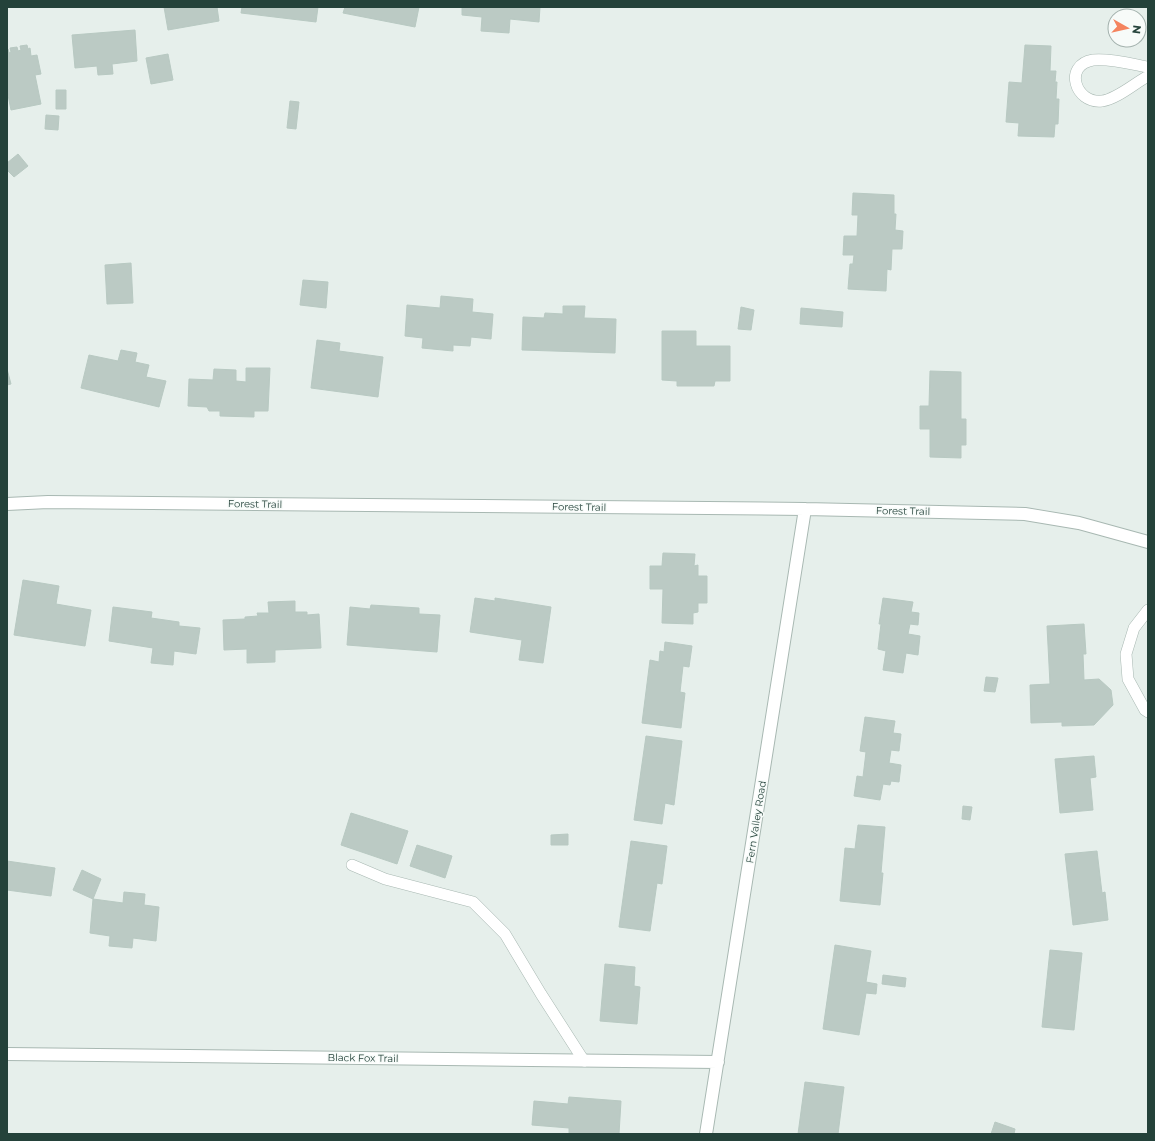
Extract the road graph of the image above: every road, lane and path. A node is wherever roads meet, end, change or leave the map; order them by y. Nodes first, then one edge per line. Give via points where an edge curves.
1 (1148, 67) edge
2 (1148, 76) edge
3 (7, 504) edge
4 (805, 509) junction
5 (1148, 542) edge
6 (1148, 610) edge
7 (1148, 712) edge
8 (352, 864) dead end
9 (7, 1054) edge
10 (584, 1060) junction
11 (718, 1062) junction
12 (706, 1134) edge

1 - 2 lane via 1109,60 1093,60 1084,63 1076,71 1075,82 1083,96 1101,101 1111,99
3 - 4 street, Forest Trail via 48,502
4 - 5 street, Forest Trail via 1025,514 1079,523
4 - 11 street, Fern Valley Road
6 - 7 lane via 1134,628 1126,654 1128,680
8 - 10 lane via 386,878 473,902 506,934
9 - 10 street, Black Fox Trail
10 - 11 street, Black Fox Trail
11 - 12 street, Fern Valley Road

